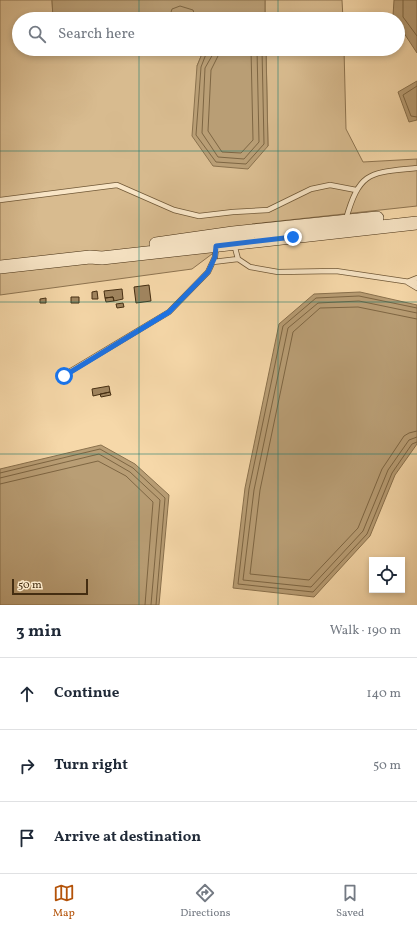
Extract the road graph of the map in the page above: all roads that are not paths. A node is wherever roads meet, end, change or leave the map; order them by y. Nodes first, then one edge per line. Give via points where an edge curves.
1 (417, 168) edge
2 (356, 190) junction
3 (0, 200) edge
4 (417, 215) edge
5 (417, 223) edge
6 (345, 226) junction
7 (233, 239) junction
8 (216, 241) junction
9 (238, 259) junction
10 (212, 262) junction
11 (0, 267) edge
12 (417, 278) edge
13 (407, 282) junction
14 (417, 284) edge
15 (417, 288) edge
16 (64, 376) dead end

1 - 2 lane via 383,172 363,180
2 - 3 lane via 330,185 311,190 268,210 199,216 174,210 117,185
2 - 6 lane
4 - 6 main road
5 - 6 main road
6 - 7 main road
7 - 8 main road
7 - 9 lane
8 - 10 lane
8 - 11 main road via 101,252 90,257
9 - 10 lane
9 - 13 lane via 250,267 278,272 336,271
10 - 16 lane via 208,272 169,312
12 - 13 lane
13 - 14 lane
13 - 15 lane

